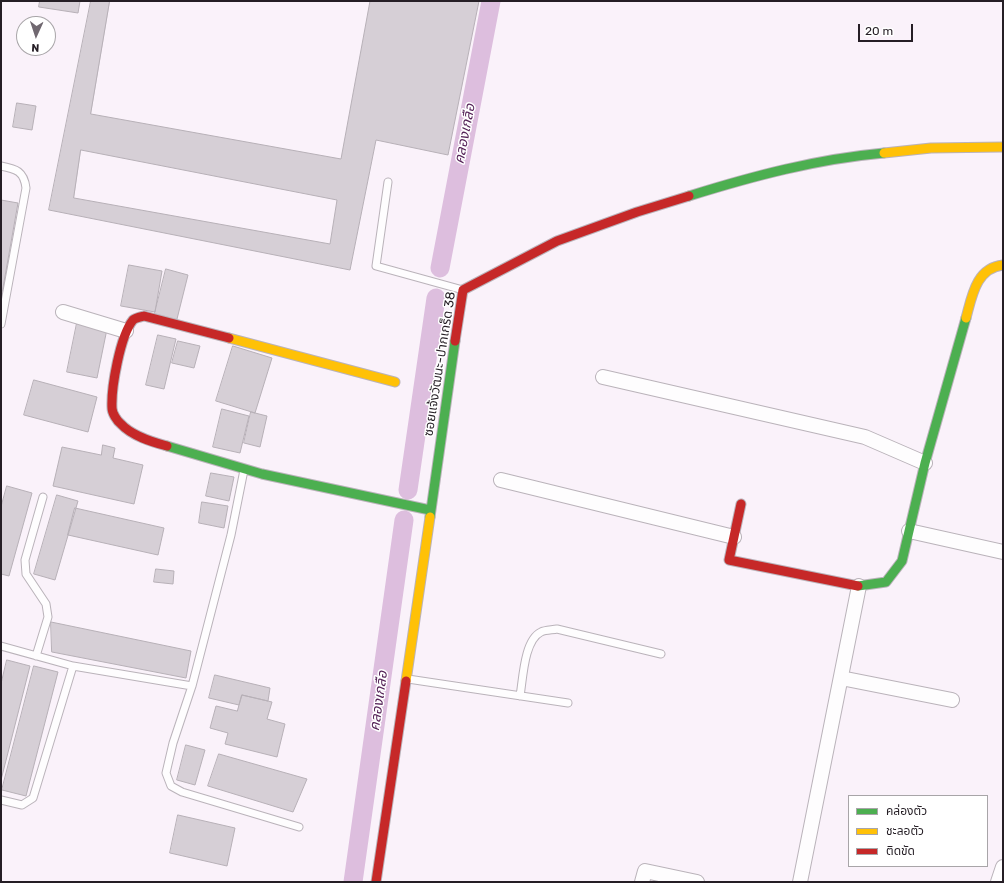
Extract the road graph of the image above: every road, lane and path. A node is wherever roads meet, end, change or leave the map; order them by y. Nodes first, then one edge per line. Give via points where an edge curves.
1 (1003, 147) edge
2 (1, 166) edge
3 (388, 182) dead end
4 (1003, 265) edge
5 (463, 290) junction
6 (63, 312) dead end
7 (1, 324) edge
8 (126, 331) junction
9 (603, 377) dead end
10 (395, 382) dead end
11 (925, 463) junction
12 (244, 468) junction
13 (501, 480) dead end
14 (43, 497) dead end
15 (741, 504) dead end
16 (430, 510) junction
17 (909, 531) junction
18 (734, 537) junction
19 (1003, 552) edge
20 (859, 586) junction
21 (1, 646) edge
22 (661, 654) dead end
23 (36, 656) junction
24 (73, 666) junction
25 (405, 678) junction
26 (841, 678) junction
27 (192, 686) junction
28 (520, 696) junction
29 (952, 700) dead end
30 (568, 703) dead end
31 (1, 800) edge
32 (299, 827) dead end
33 (1003, 867) edge
34 (644, 876) edge
35 (376, 882) edge
36 (697, 882) edge
37 (800, 882) edge
38 (998, 882) edge

1 - 5 street, ซอยแจ้งวัฒนะ-ปากเกร็ด 38 via 931,148 842,157 747,178 637,212 556,241
2 - 7 lane via 20,172 26,188
3 - 5 lane via 376,266
4 - 11 street via 991,266 974,288
5 - 16 street, ซอยแจ้งวัฒนะ-ปากเกร็ด 38
6 - 8 street
8 - 10 street via 134,319 144,316
8 - 12 street via 118,358 112,410 120,424 152,442
9 - 11 street via 865,437
11 - 17 street
12 - 16 street
12 - 27 lane via 231,535
13 - 18 street
14 - 23 lane via 25,560 26,574 46,604 48,617
15 - 18 street
16 - 25 street, ซอยแจ้งวัฒนะ-ปากเกร็ด 38
17 - 19 street
17 - 20 street via 902,561 886,582
18 - 20 street via 729,560
20 - 26 street
21 - 23 lane
22 - 28 lane via 557,629 542,632 532,638 528,647
23 - 24 lane
24 - 27 lane
24 - 31 lane via 33,798 22,805
25 - 28 lane
25 - 35 street, ซอยแจ้งวัฒนะ-ปากเกร็ด 38
26 - 29 street
26 - 37 street
27 - 32 lane via 173,743 166,774 171,786 182,792
28 - 30 lane
33 - 38 street
34 - 36 street

